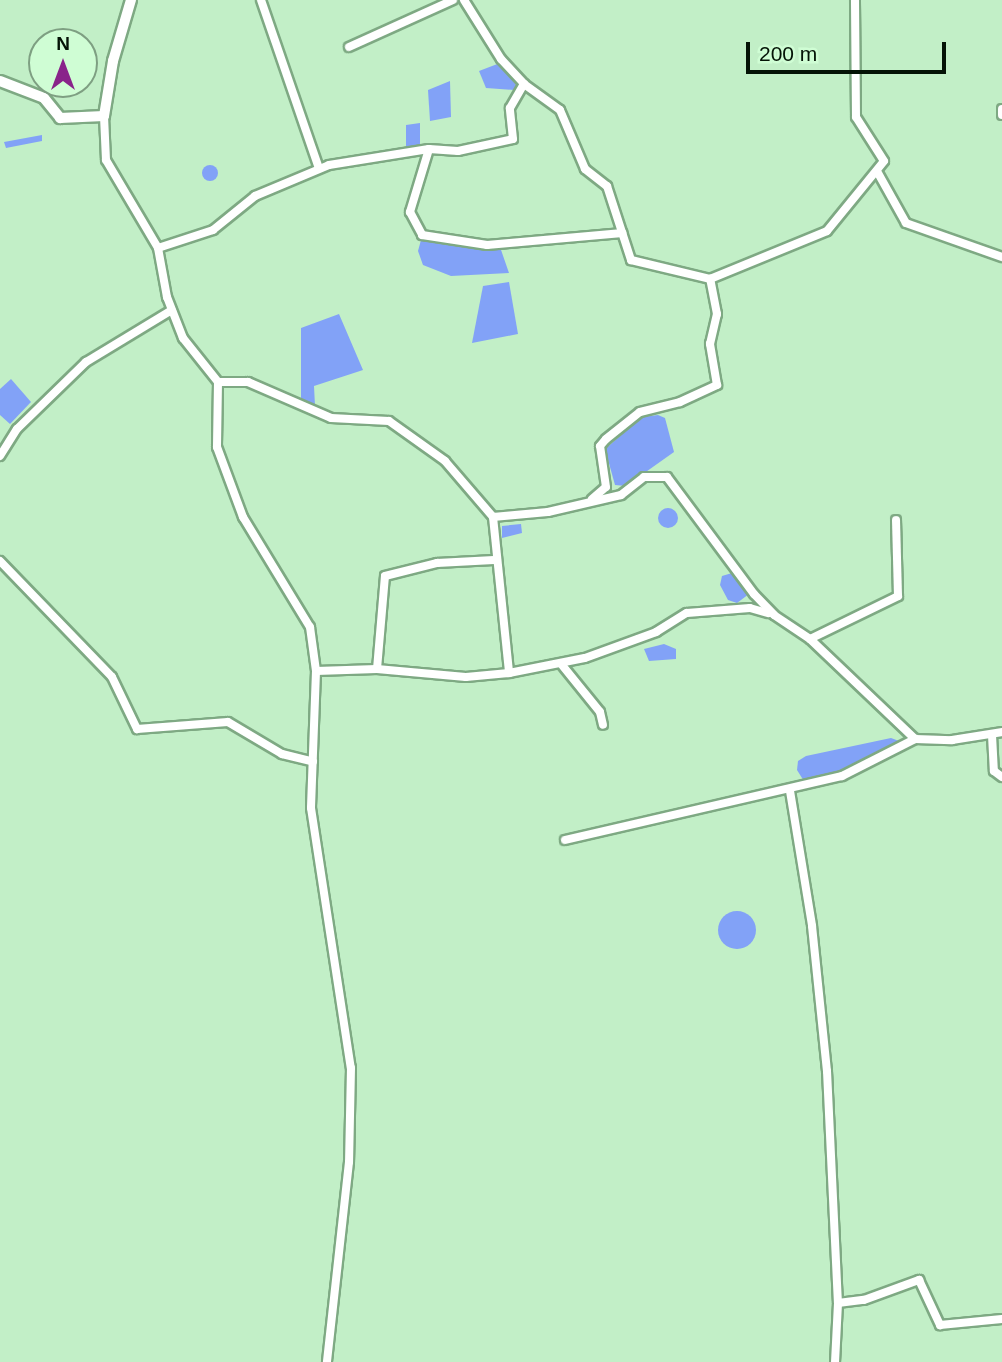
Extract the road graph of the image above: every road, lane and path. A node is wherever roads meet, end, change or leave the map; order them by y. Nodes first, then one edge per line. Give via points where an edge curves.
1 (131, 0) edge
2 (261, 0) edge
3 (453, 0) edge
4 (464, 0) edge
5 (855, 0) edge
6 (349, 47) dead end
7 (0, 81) edge
8 (524, 84) junction
9 (1002, 109) edge
10 (1002, 115) edge
11 (104, 116) junction
12 (429, 149) junction
13 (319, 168) junction
14 (878, 173) junction
15 (622, 233) junction
16 (158, 248) junction
17 (1002, 257) edge
18 (710, 279) junction
19 (172, 310) junction
20 (218, 382) junction
21 (0, 455) edge
22 (592, 499) junction
23 (493, 517) junction
24 (896, 520) dead end
25 (494, 560) junction
26 (0, 561) edge
27 (774, 615) junction
28 (810, 639) junction
29 (562, 665) junction
30 (377, 669) junction
31 (316, 671) junction
32 (509, 673) junction
33 (603, 725) dead end
34 (1002, 732) edge
35 (992, 735) junction
36 (915, 739) junction
37 (313, 762) junction
38 (1002, 777) edge
39 (790, 791) junction
40 (565, 839) dead end
41 (838, 1303) junction
42 (1002, 1319) edge
43 (327, 1362) edge
44 (835, 1362) edge

1 - 11 main road via 113,61
2 - 13 street
3 - 6 street
4 - 8 street via 501,59
5 - 14 street via 856,117 883,156
7 - 11 main road via 44,98 60,118
8 - 12 street via 510,108 513,139 458,151
8 - 15 street via 560,110 585,169 607,186
9 - 10 street
11 - 16 street via 106,160
12 - 13 street
12 - 15 street via 410,212 422,235 487,245
13 - 16 street via 255,196 213,230
14 - 17 street via 906,223
14 - 18 street via 827,231
15 - 18 street via 631,260
16 - 19 street
18 - 22 street via 717,314 710,344 717,385 680,402 640,412 606,439 600,446 606,487
19 - 20 street via 183,338
19 - 21 street via 86,362 35,410
20 - 23 street via 248,382 331,418 389,421 445,461
20 - 31 street via 217,447 243,517 310,627
22 - 23 street via 548,512
22 - 27 street via 621,495 644,477 667,477
23 - 25 street
24 - 28 street via 898,596
25 - 30 street via 437,563 385,576
25 - 32 street
26 - 37 street via 112,677 137,729 228,722 282,754
27 - 28 street
27 - 29 street via 750,608 687,613 656,632
28 - 36 street
29 - 32 street
29 - 33 street via 587,694
30 - 31 street
30 - 32 street via 466,677
31 - 37 street
34 - 35 street
35 - 36 street
35 - 38 street via 994,771
36 - 39 street via 842,776
37 - 43 street via 311,808 351,1082 349,1162
39 - 40 street
39 - 41 street via 821,1006
41 - 42 street via 864,1300 919,1280 940,1325
41 - 44 street

